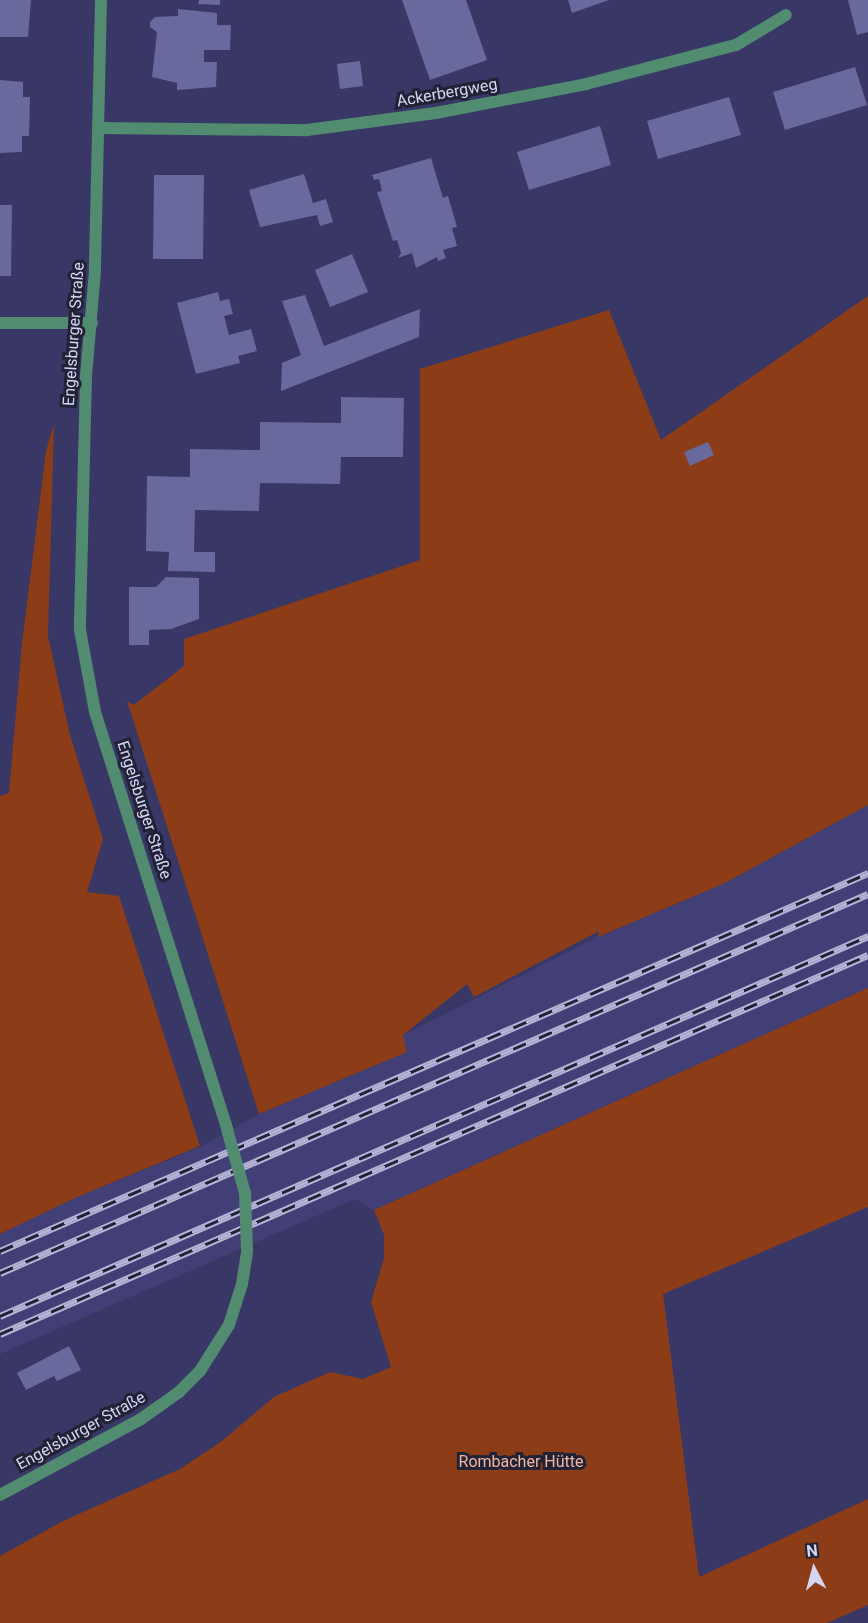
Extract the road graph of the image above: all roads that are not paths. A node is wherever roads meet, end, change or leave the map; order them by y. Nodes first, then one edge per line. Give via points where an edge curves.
1 (101, 0) edge
2 (786, 15) dead end
3 (99, 128) junction
4 (0, 323) edge
5 (92, 323) junction
6 (0, 1496) edge

1 - 3 street, Engelsburger Straße
2 - 3 street, Ackerbergweg via 736,45 586,84 436,113 307,130
3 - 5 street, Engelsburger Straße
4 - 5 street
5 - 6 street, Engelsburger Straße, bridge via 86,376 80,564 80,630 87,675 245,1192 247,1251 229,1325 200,1371 179,1392 141,1419

